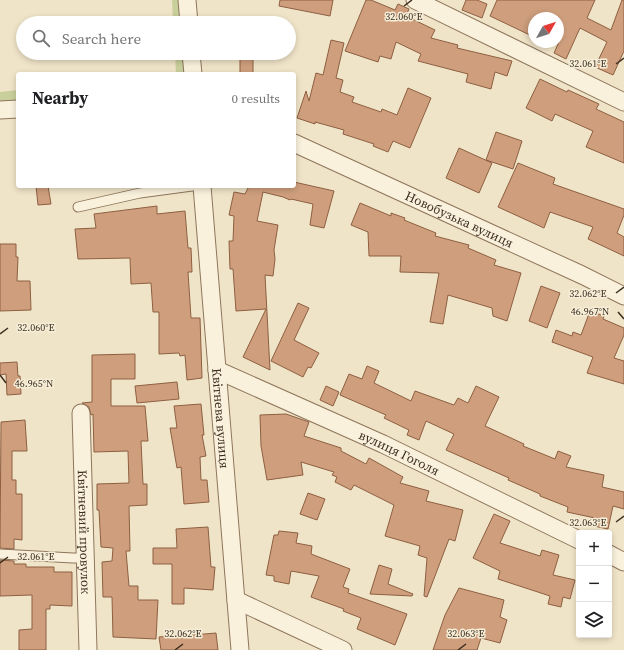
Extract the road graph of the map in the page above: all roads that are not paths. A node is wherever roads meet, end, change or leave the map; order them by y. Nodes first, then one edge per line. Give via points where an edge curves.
1 (187, 0) edge
2 (415, 0) edge
3 (188, 16) edge
4 (192, 60) edge
5 (193, 72) edge
6 (624, 102) edge
7 (16, 109) edge
8 (0, 110) edge
9 (296, 144) edge
10 (177, 188) edge
11 (202, 188) edge
12 (78, 207) dead end
13 (624, 296) edge
14 (217, 370) junction
15 (81, 413) dead end
16 (576, 539) edge
17 (0, 554) edge
18 (612, 556) edge
19 (86, 558) junction
20 (624, 562) edge
21 (236, 600) junction
22 (88, 650) edge
23 (240, 650) edge
24 (343, 650) edge

1 - 3 street
2 - 6 street
4 - 5 street
7 - 8 street
9 - 13 street, Новобузька вулиця
10 - 12 lane via 140,193
11 - 14 street, Квітнева вулиця
14 - 16 street, вулиця Гоголя via 383,444
14 - 21 street, Квітнева вулиця
15 - 19 street, Квітневий провулок
17 - 19 lane
18 - 20 street
19 - 22 street, Квітневий провулок
21 - 23 street, Квітнева вулиця
21 - 24 street

